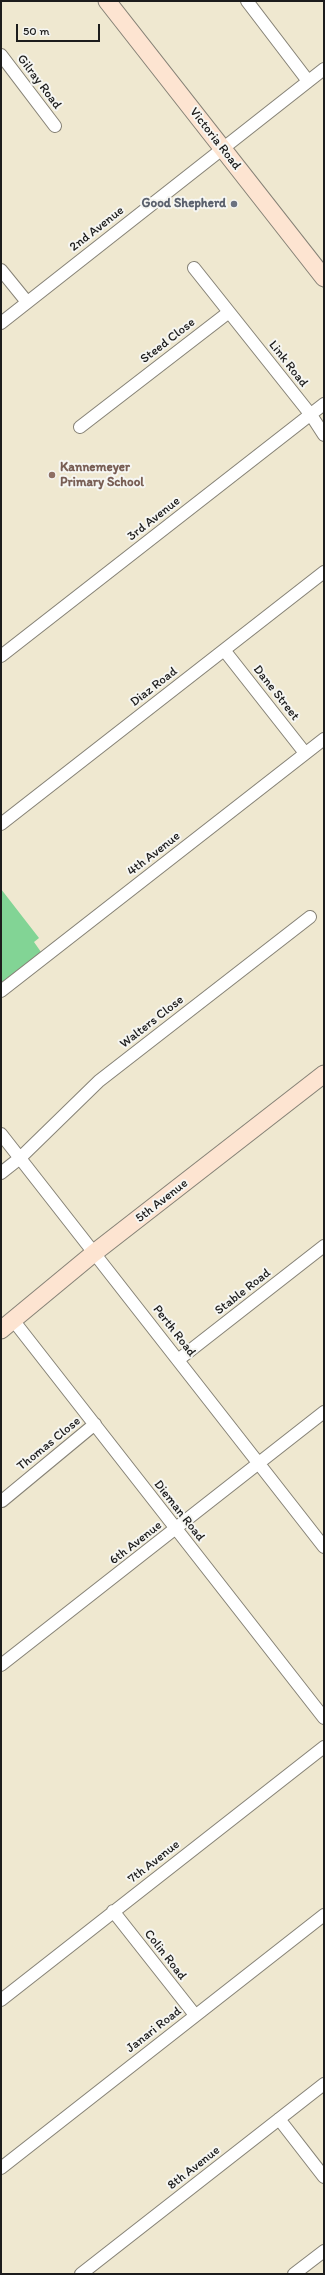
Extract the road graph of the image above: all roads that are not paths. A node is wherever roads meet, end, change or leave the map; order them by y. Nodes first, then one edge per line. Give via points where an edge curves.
1 (107, 1) edge
2 (247, 1) edge
3 (1, 55) edge
4 (324, 69) edge
5 (308, 81) junction
6 (55, 126) dead end
7 (222, 148) junction
8 (194, 268) dead end
9 (1, 270) edge
10 (324, 278) edge
11 (27, 302) junction
12 (229, 312) junction
13 (1, 323) edge
14 (324, 404) edge
15 (311, 415) junction
16 (80, 427) dead end
17 (324, 435) edge
18 (324, 572) edge
19 (224, 650) junction
20 (1, 656) edge
21 (323, 743) edge
22 (305, 753) junction
23 (1, 824) edge
24 (310, 917) dead end
25 (1, 991) edge
26 (324, 1074) edge
27 (1, 1134) edge
28 (20, 1158) junction
29 (1, 1173) edge
30 (324, 1246) edge
31 (94, 1253) junction
32 (7, 1325) edge
33 (178, 1360) junction
34 (324, 1412) edge
35 (95, 1424) junction
36 (259, 1463) junction
37 (2, 1501) edge
38 (176, 1529) junction
39 (324, 1547) edge
40 (1, 1665) edge
41 (324, 1718) edge
42 (324, 1747) edge
43 (113, 1911) junction
44 (324, 1915) edge
45 (1, 2000) edge
46 (194, 2016) junction
47 (324, 2084) edge
48 (279, 2119) junction
49 (1, 2168) edge
50 (324, 2177) edge
51 (324, 2251) edge
52 (81, 2274) edge
53 (294, 2274) edge

1 - 7 main road, Victoria Road
2 - 5 street
3 - 6 street, Gilray Road
4 - 5 street, 2nd Avenue
5 - 7 street, 2nd Avenue
7 - 10 main road, Victoria Road
7 - 11 street, 2nd Avenue
8 - 12 street
9 - 11 street
11 - 13 street, 2nd Avenue
12 - 15 street, Link Road
12 - 16 street, Steed Close
14 - 15 street, 3rd Avenue
15 - 17 street, Link Road
15 - 20 street, 3rd Avenue
18 - 19 street, Diaz Road
19 - 22 street, Dane Street
19 - 23 street, Diaz Road
21 - 22 street, 4th Avenue
22 - 25 street, 4th Avenue
24 - 28 street, Walters Close via 99,1081
26 - 31 main road, 5th Avenue
27 - 28 street, Perth Road
28 - 29 street, Walters Close
28 - 31 street, Perth Road
30 - 33 street, Stable Road
31 - 32 main road, 5th Avenue
31 - 33 street, Perth Road
32 - 35 street, Dieman Road
33 - 36 street, Perth Road
34 - 36 street, 6th Avenue
35 - 37 street, Thomas Close
35 - 38 street, Dieman Road
36 - 38 street, 6th Avenue
36 - 39 street, Perth Road
38 - 40 street, 6th Avenue
38 - 41 street, Dieman Road
42 - 43 street, 7th Avenue
43 - 45 street, 7th Avenue
43 - 46 street, Colin Road
44 - 46 street, Janari Road
46 - 49 street, Janari Road
47 - 48 street, 8th Avenue
48 - 50 street
48 - 52 street, 8th Avenue
51 - 53 street

